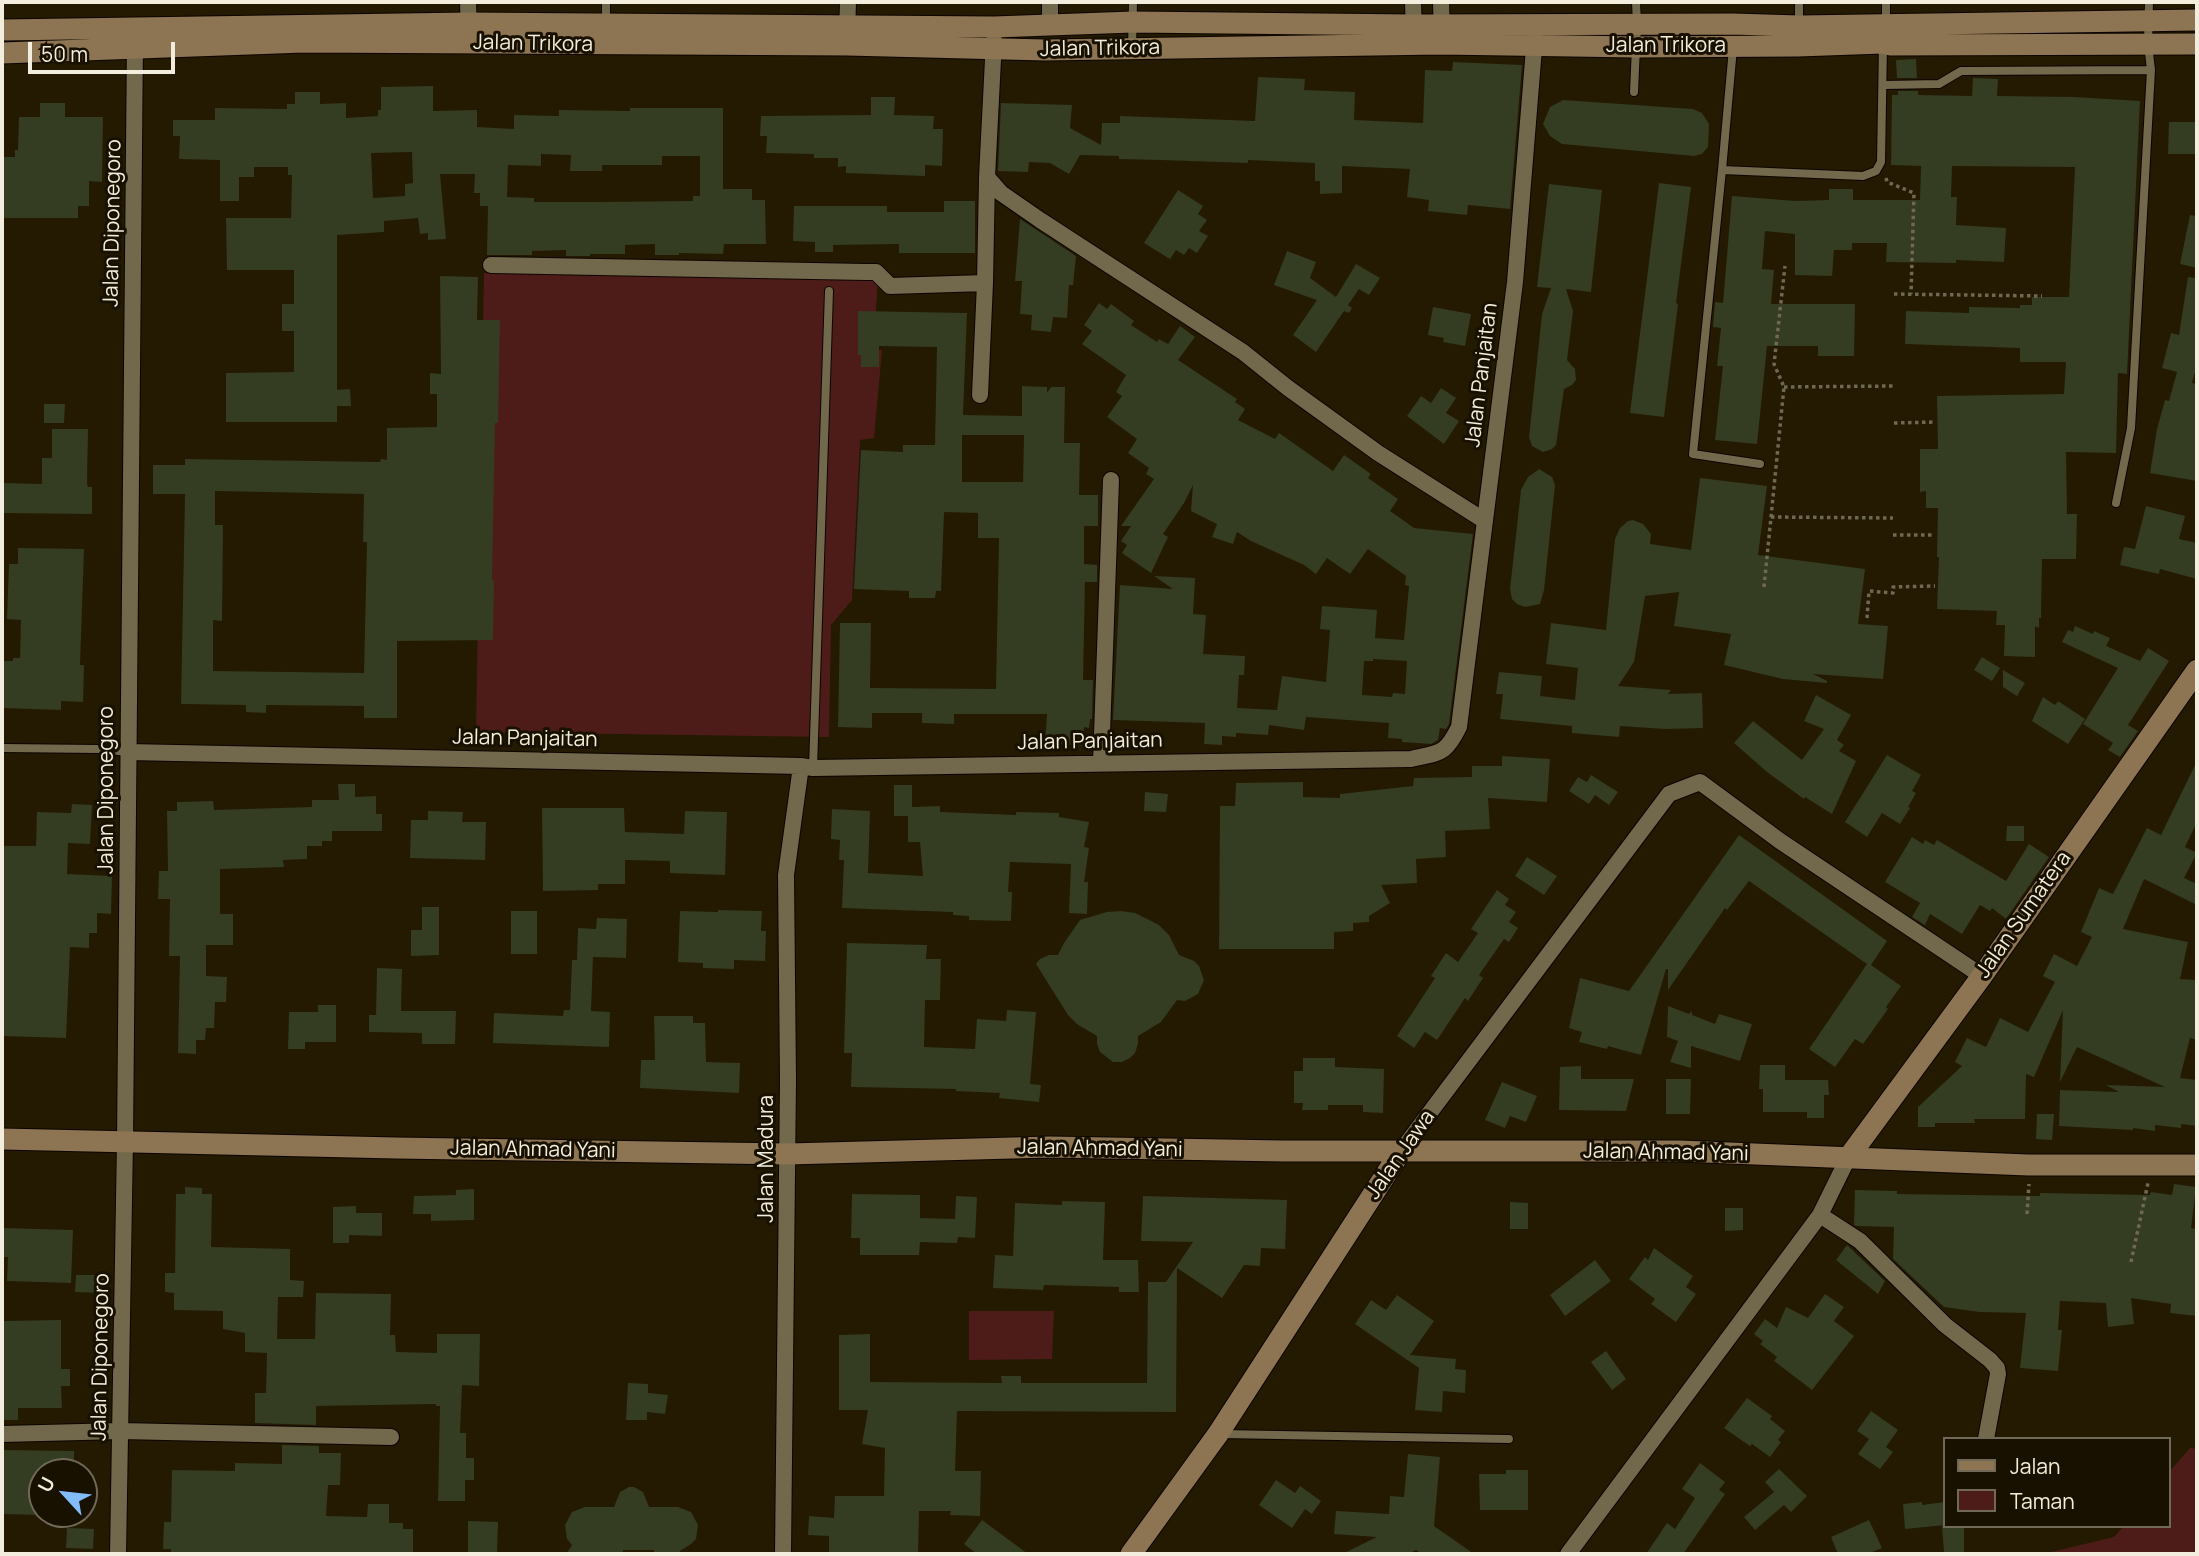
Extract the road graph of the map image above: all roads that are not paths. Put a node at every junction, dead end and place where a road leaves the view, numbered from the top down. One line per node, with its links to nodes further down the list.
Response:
1 (606, 2): 19 (lane)
2 (848, 2): 21 (street)
3 (1050, 2): 15 (street)
4 (1413, 2): 22 (street)
5 (1441, 2): 23 (street)
6 (1636, 2): 13 (lane)
7 (1799, 2): 16 (lane)
8 (1886, 2): 20 (lane)
9 (2149, 11): 11 (main road, Jalan Trikora); 20 (main road, Jalan Trikora); 26 (lane)
10 (1133, 12): 15 (main road, Jalan Trikora); 22 (main road, Jalan Trikora); 30 (lane)
11 (2197, 20)
12 (468, 23): 19 (main road, Jalan Trikora); 25 (main road, Jalan Trikora)
13 (1637, 24): 14 (main road, Jalan Trikora); 24 (main road, Jalan Trikora); 28 (lane)
14 (1732, 24): 16 (main road, Jalan Trikora); 29 (lane)
15 (1050, 26): 17 (main road, Jalan Trikora)
16 (1799, 26): 20 (main road, Jalan Trikora)
17 (994, 27): 21 (main road, Jalan Trikora); 31 (street)
18 (2, 30): 25 (main road, Jalan Trikora)
19 (606, 34): 21 (main road, Jalan Trikora)
20 (1885, 34): 26 (main road, Jalan Trikora); 29 (main road, Jalan Trikora); 34 (lane)
21 (847, 35): 31 (main road, Jalan Trikora)
22 (1414, 35): 23 (main road, Jalan Trikora); 30 (main road, Jalan Trikora)
23 (1442, 35): 24 (main road, Jalan Trikora)
24 (1535, 35): 28 (main road, Jalan Trikora); 45 (street, Jalan Panjaitan)
25 (135, 37): 32 (main road, Jalan Trikora); 48 (street, Jalan Diponegoro)
26 (2148, 44): 27 (main road, Jalan Trikora); 33 (lane)
27 (2197, 44)
28 (1636, 47): 29 (main road, Jalan Trikora); 35 (lane)
29 (1733, 47): 36 (lane)
30 (1132, 48): 31 (main road, Jalan Trikora)
31 (994, 49): 37 (street)
32 (2, 52)
33 (2151, 71): 34 (lane); 44 (lane)
34 (1884, 85): 36 (lane)
35 (1634, 92)
36 (1722, 170): 42 (lane)
37 (986, 177): 39 (street); 45 (street)
38 (491, 265): 39 (street)
39 (985, 282): 41 (street)
40 (829, 290): 50 (lane)
41 (980, 395)
42 (1760, 464)
43 (1111, 480): 49 (street)
44 (2116, 503)
45 (1485, 521): 49 (street, Jalan Panjaitan)
46 (2197, 670): 51 (main road, Jalan Sumatera)
47 (2, 748): 48 (lane, Jalan Panjaitan)
48 (128, 752): 50 (street, Jalan Panjaitan); 53 (street, Jalan Diponegoro)
49 (1101, 762): 50 (street, Jalan Panjaitan)
50 (807, 767): 55 (street, Jalan Madura)
51 (1982, 976): 54 (street, Jalan Jawa); 56 (main road, Jalan Sumatera)
52 (2, 1139): 53 (main road, Jalan Ahmad Yani)
53 (125, 1141): 55 (main road, Jalan Ahmad Yani); 59 (street, Jalan Diponegoro)
54 (1401, 1151): 55 (main road, Jalan Ahmad Yani); 56 (main road, Jalan Ahmad Yani); 61 (main road, Jalan Jawa)
55 (788, 1154): 66 (street, Jalan Madura)
56 (1848, 1158): 57 (main road, Jalan Ahmad Yani); 58 (street)
57 (2197, 1165)
58 (1820, 1215): 63 (street); 68 (street)
59 (121, 1431): 60 (street); 62 (street); 65 (street, Jalan Diponegoro)
60 (2, 1434)
61 (1218, 1434): 64 (lane); 67 (main road, Jalan Jawa)
62 (391, 1437)
63 (1986, 1437)
64 (1509, 1439)
65 (118, 1554)
66 (783, 1554)
67 (1131, 1554)
68 (1568, 1554)

